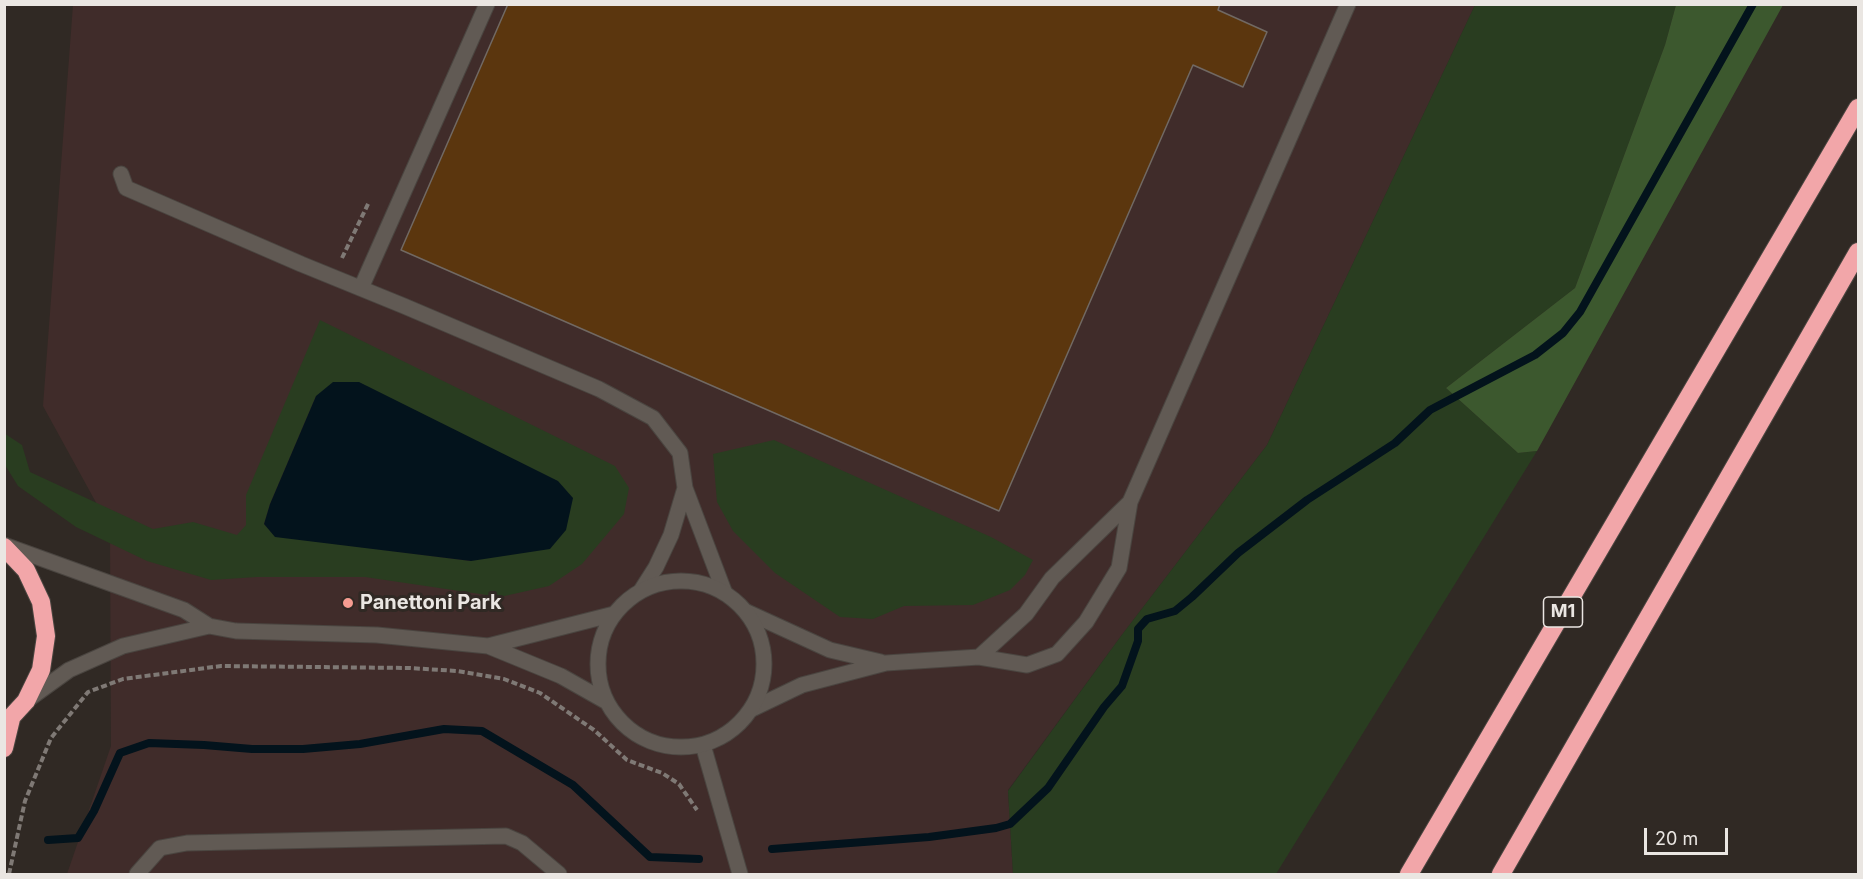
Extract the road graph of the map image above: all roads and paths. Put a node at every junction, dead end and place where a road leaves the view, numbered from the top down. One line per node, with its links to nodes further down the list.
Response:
1 (487, 4): 6 (street)
2 (1348, 4): 8 (street)
3 (1858, 108): 29 (highway, M1)
4 (121, 174): 6 (street)
5 (1858, 252): 30 (highway)
6 (361, 288): 7 (street)
7 (685, 489): 10 (street); 11 (street)
8 (1130, 502): 16 (street); 16 (street)
9 (4, 546): 14 (street); 18 (highway)
10 (642, 589): 11 (street); 13 (street)
11 (724, 591): 12 (street)
12 (747, 612): 17 (street); 20 (street)
13 (614, 614): 15 (street); 19 (street)
14 (209, 626): 15 (street); 18 (street)
15 (488, 646): 19 (street)
16 (980, 657): 17 (street)
17 (885, 663): 20 (street)
18 (26, 701): 21 (highway)
19 (607, 702): 22 (street)
20 (752, 710): 22 (street)
21 (8, 722): 23 (highway)
22 (703, 745): 28 (street)
23 (4, 748)
24 (699, 813): 25 (path)
25 (9, 874)
26 (137, 874): 27 (street)
27 (559, 874)
28 (740, 874)
29 (1409, 874)
30 (1501, 874)

